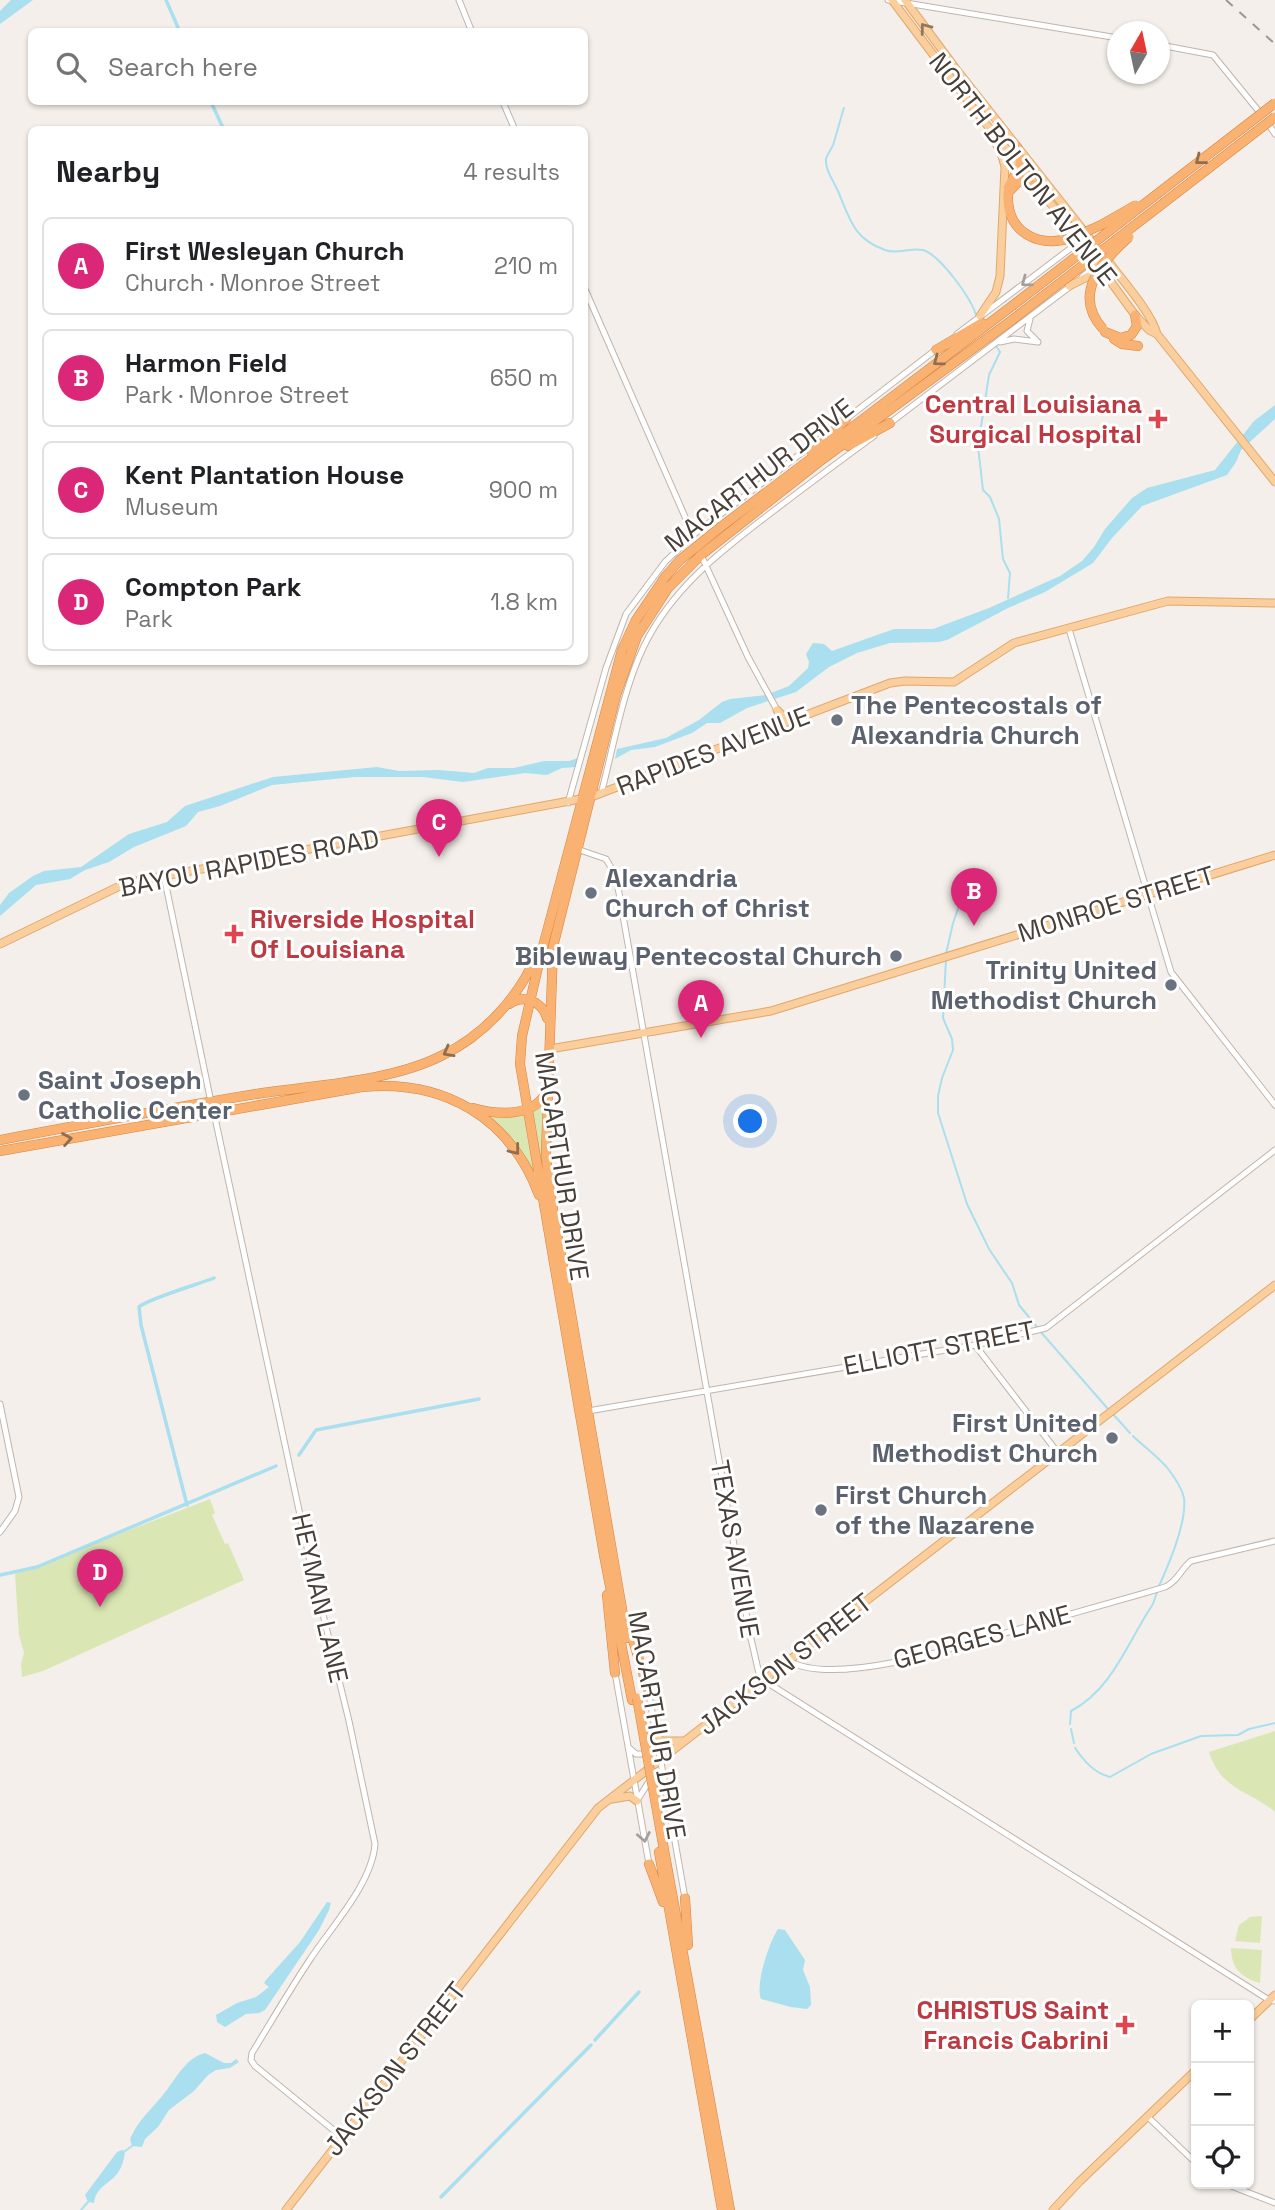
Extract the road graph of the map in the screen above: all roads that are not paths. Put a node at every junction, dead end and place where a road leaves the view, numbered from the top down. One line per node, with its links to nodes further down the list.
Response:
1 (459, 0): 4 (street)
2 (891, 0): 3 (street); 9 (main road, NORTH BOLTON AVENUE)
3 (906, 2): 5 (street); 14 (main road, NORTH BOLTON AVENUE, one-way to 3)
4 (470, 28)
5 (1107, 36)
6 (1170, 47): 13 (street)
7 (1275, 101): 18 (highway, MACARTHUR DRIVE, one-way to 18, bridge)
8 (504, 105): 12 (street)
9 (974, 109): 16 (main road, NORTH BOLTON AVENUE); 30 (main road)
10 (1275, 117): 15 (highway, MACARTHUR DRIVE, bridge)
11 (1275, 123): 15 (highway, bridge)
12 (513, 126)
13 (1275, 134)
14 (1017, 147): 16 (highway); 21 (main road, NORTH BOLTON AVENUE)
15 (1232, 150): 20 (highway, MACARTHUR DRIVE, bridge)
16 (1020, 167): 17 (main road, NORTH BOLTON AVENUE); 19 (highway)
17 (1034, 185): 19 (highway); 21 (main road, NORTH BOLTON AVENUE)
18 (1162, 190): 19 (highway, bridge); 28 (highway, MACARTHUR DRIVE, bridge)
19 (1008, 193)
20 (1173, 194): 32 (highway, bridge); 39 (highway, MACARTHUR DRIVE, bridge)
21 (1084, 239): 22 (street); 23 (main road, NORTH BOLTON AVENUE); 24 (main road, NORTH BOLTON AVENUE)
22 (1060, 256): 26 (street); 30 (street, one-way to 30)
23 (1105, 258): 24 (street); 33 (main road, NORTH BOLTON AVENUE)
24 (1098, 265): 25 (main road, NORTH BOLTON AVENUE); 26 (street)
25 (1111, 282): 26 (main road); 29 (main road, NORTH BOLTON AVENUE)
26 (1069, 286): 31 (street)
27 (588, 296): 42 (street)
28 (1009, 308): 36 (highway); 40 (highway, MACARTHUR DRIVE, one-way to 40)
29 (1135, 314): 32 (highway); 33 (main road, NORTH BOLTON AVENUE)
30 (979, 316): 36 (street)
31 (1033, 316): 34 (street); 34 (street)
32 (1104, 331): 35 (highway)
33 (1157, 334): 41 (main road, NORTH BOLTON AVENUE)
34 (995, 344): 38 (street)
35 (1138, 346)
36 (936, 350): 37 (street)
37 (846, 419): 40 (highway); 42 (street)
38 (890, 423): 39 (highway); 44 (street)
39 (819, 462): 43 (highway, MACARTHUR DRIVE)
40 (793, 473): 43 (highway, MACARTHUR DRIVE)
41 (1275, 482)
42 (693, 535): 53 (street)
43 (699, 550): 44 (street); 52 (highway, MACARTHUR DRIVE)
44 (705, 565): 47 (street); 51 (street)
45 (1275, 603): 46 (main road, RAPIDES AVENUE)
46 (1069, 629): 48 (main road, RAPIDES AVENUE); 57 (street)
47 (776, 709): 48 (main road); 49 (street); 50 (main road)
48 (795, 719): 49 (main road, RAPIDES AVENUE)
49 (780, 725): 50 (main road, RAPIDES AVENUE)
50 (772, 728): 51 (main road, RAPIDES AVENUE)
51 (601, 794): 52 (main road, RAPIDES AVENUE)
52 (586, 799): 53 (main road, BAYOU RAPIDES ROAD); 54 (highway, MACARTHUR DRIVE)
53 (568, 803): 56 (main road, BAYOU RAPIDES ROAD)
54 (573, 848): 58 (highway, MACARTHUR DRIVE); 62 (highway, MACARTHUR DRIVE); 63 (street, TEXAS AVENUE)
55 (1275, 855): 57 (main road, MONROE STREET)
56 (164, 876): 59 (main road, BAYOU RAPIDES ROAD); 67 (street)
57 (1148, 894): 63 (main road, MONROE STREET); 68 (street)
58 (551, 916): 60 (highway, MACARTHUR DRIVE); 61 (highway)
59 (0, 944)
60 (530, 1001): 61 (highway); 62 (highway); 70 (highway, MACARTHUR DRIVE)
61 (501, 1010): 65 (highway, one-way to 65)
62 (550, 1027): 64 (highway, MACARTHUR DRIVE)
63 (643, 1033): 64 (main road, MONROE STREET); 78 (street, TEXAS AVENUE)
64 (550, 1049): 66 (highway, MACARTHUR DRIVE)
65 (338, 1086): 67 (highway); 69 (highway); 71 (highway)
66 (549, 1087): 70 (highway); 80 (highway, MACARTHUR DRIVE)
67 (211, 1102): 71 (highway); 72 (highway)
68 (1275, 1105)
69 (464, 1106): 70 (highway); 75 (highway, one-way to 75)
70 (527, 1109): 75 (highway, MACARTHUR DRIVE)
71 (214, 1113): 74 (highway, one-way to 71); 108 (street, HEYMAN LANE)
72 (0, 1139)
73 (1275, 1150): 77 (street, ELLIOTT STREET)
74 (0, 1151)
75 (548, 1224): 80 (highway, MACARTHUR DRIVE)
76 (1275, 1285): 81 (main road, JACKSON STREET)
77 (975, 1345): 78 (street, ELLIOTT STREET); 81 (street)
78 (707, 1390): 80 (street, ELLIOTT STREET); 88 (street, TEXAS AVENUE)
79 (0, 1404): 82 (street)
80 (585, 1412): 84 (highway, MACARTHUR DRIVE); 85 (highway, MACARTHUR DRIVE)
81 (1058, 1453): 86 (main road, JACKSON STREET)
82 (0, 1532)
83 (1275, 1541): 86 (street, GEORGES LANE)
84 (604, 1555): 87 (highway); 90 (highway, MACARTHUR DRIVE)
85 (619, 1584): 89 (highway); 90 (highway, MACARTHUR DRIVE)
86 (789, 1661): 88 (main road, JACKSON STREET)
87 (615, 1673): 93 (street, MACARTHUR DRIVE)
88 (763, 1682): 92 (main road, JACKSON STREET); 104 (street)
89 (648, 1689): 91 (street, MACARTHUR DRIVE)
90 (635, 1699): 99 (highway, MACARTHUR DRIVE, bridge)
91 (656, 1736): 92 (main road); 93 (street); 94 (street, MACARTHUR DRIVE)
92 (684, 1741): 94 (main road, JACKSON STREET)
93 (628, 1745): 95 (street, MACARTHUR DRIVE)
94 (661, 1759): 95 (main road, JACKSON STREET); 96 (street, MACARTHUR DRIVE)
95 (633, 1780): 97 (main road, JACKSON STREET); 98 (street, MACARTHUR DRIVE)
96 (668, 1795): 98 (street); 101 (street, MACARTHUR DRIVE)
97 (608, 1800): 98 (main road); 108 (main road, JACKSON STREET)
98 (637, 1801): 100 (street, MACARTHUR DRIVE, one-way to 100)
99 (660, 1840): 102 (highway, MACARTHUR DRIVE); 103 (highway, MACARTHUR DRIVE)
100 (649, 1864): 102 (highway)
101 (685, 1898): 103 (highway)
102 (669, 1916): 113 (highway, MACARTHUR DRIVE)
103 (689, 1978): 114 (highway, MACARTHUR DRIVE)
104 (1273, 1998): 105 (main road)
105 (1254, 2015)
106 (1191, 2075): 107 (main road)
107 (1148, 2117): 109 (street); 115 (main road)
108 (342, 2137): 112 (main road, JACKSON STREET)
109 (1191, 2158)
110 (1239, 2189): 111 (street)
111 (1275, 2203)
112 (286, 2210)
113 (722, 2210)
114 (730, 2210)
115 (1052, 2210)

